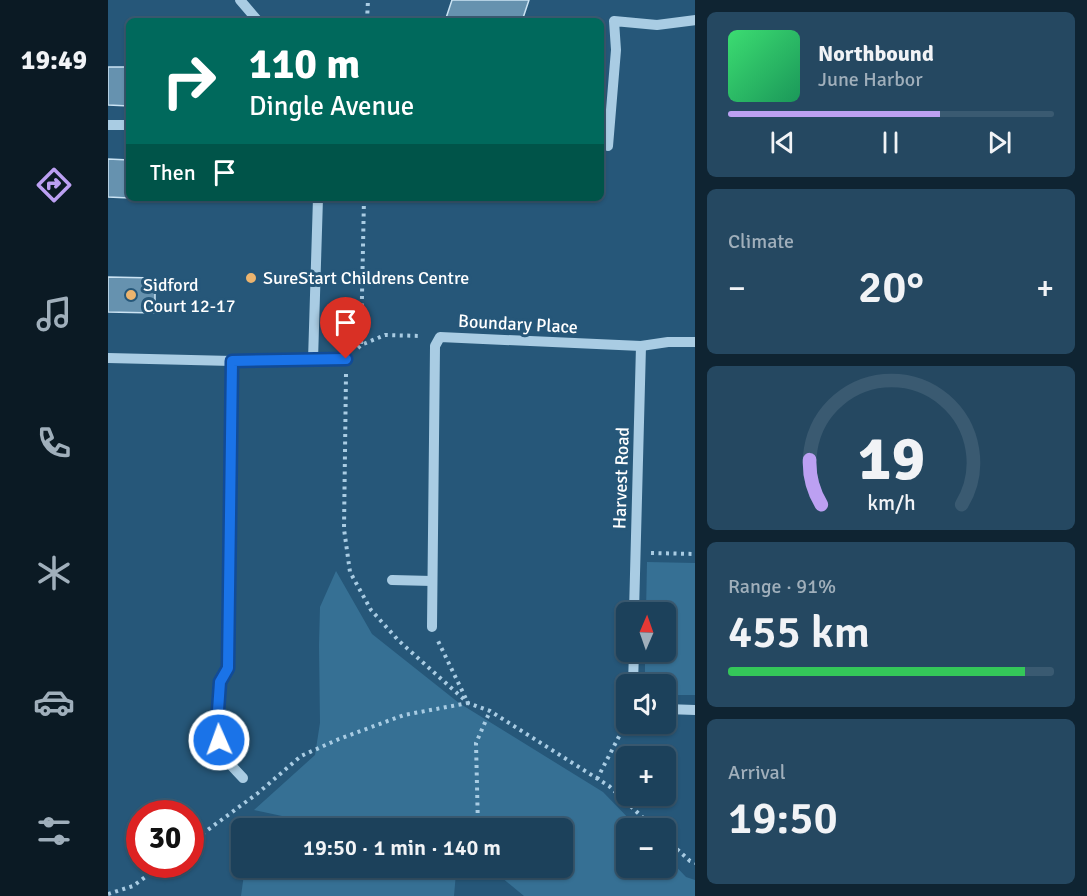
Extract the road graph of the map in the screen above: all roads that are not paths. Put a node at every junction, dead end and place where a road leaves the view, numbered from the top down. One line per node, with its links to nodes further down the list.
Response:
1 (240, 0): 2 (street)
2 (255, 18)
3 (695, 20): 6 (street)
4 (108, 125): 5 (street)
5 (126, 125)
6 (608, 146)
7 (318, 201): 12 (street)
8 (695, 342): 9 (street, Boundary Place)
9 (641, 346): 15 (street, Boundary Place); 16 (street, Harvest Road)
10 (108, 358): 13 (street)
11 (346, 359): 12 (street)
12 (313, 360): 13 (street)
13 (232, 361): 20 (street)
14 (392, 579): 15 (street)
15 (432, 581): 17 (street, Boundary Place)
16 (634, 602)
17 (432, 627)
18 (676, 709): 19 (street)
19 (695, 710)
20 (243, 778)

